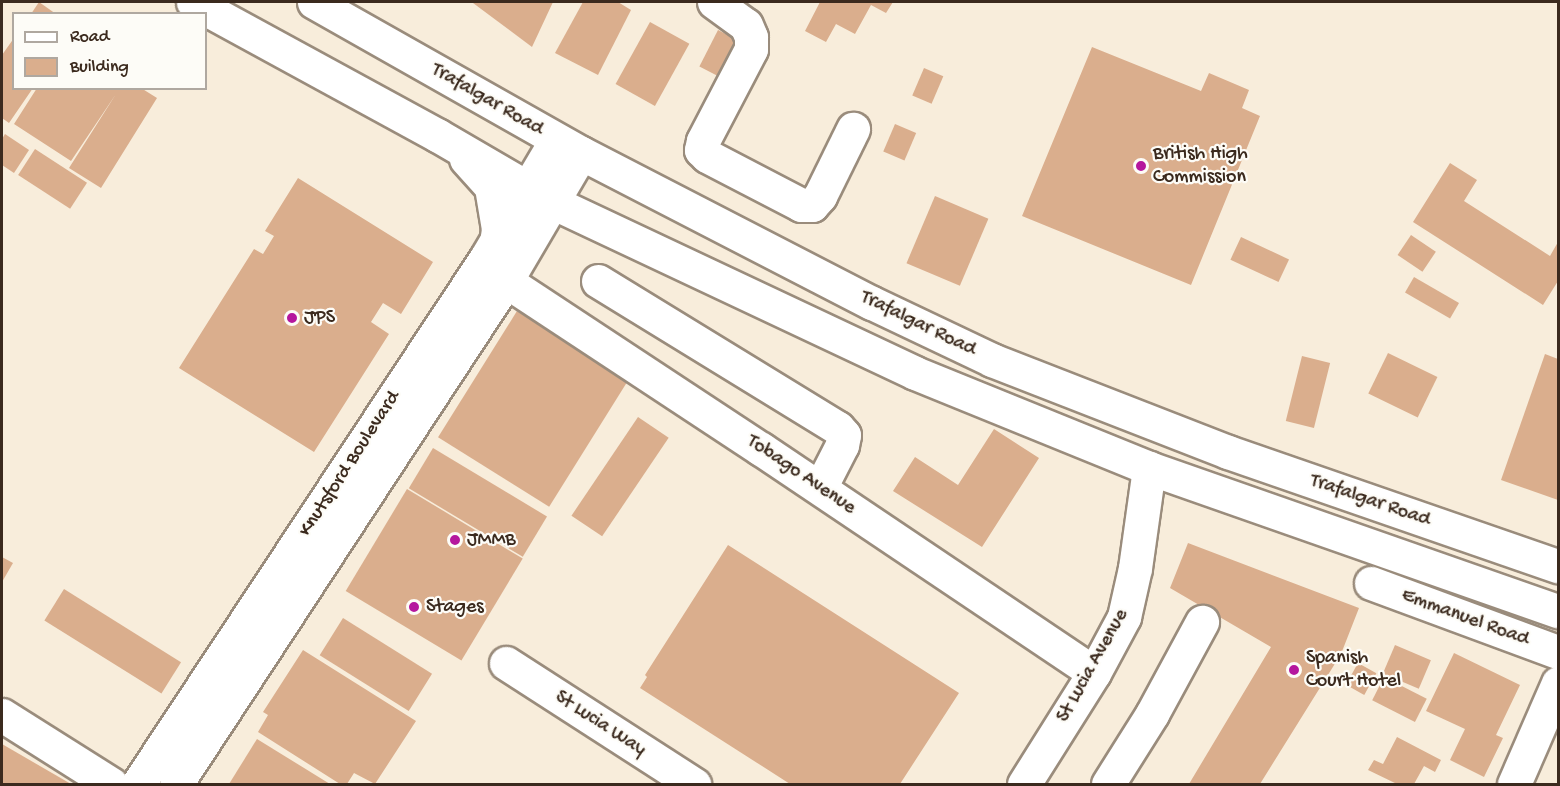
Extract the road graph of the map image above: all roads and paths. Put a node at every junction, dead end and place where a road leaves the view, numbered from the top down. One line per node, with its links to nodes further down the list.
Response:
1 (193, 2): 5 (main road)
2 (314, 2): 6 (main road, Trafalgar Road)
3 (714, 2): 4 (main road)
4 (853, 129)
5 (437, 135): 7 (main road); 9 (main road)
6 (569, 146): 7 (main road, Knutsford Boulevard); 13 (main road, Trafalgar Road)
7 (540, 195): 8 (main road); 9 (main road, Knutsford Boulevard)
8 (612, 232): 9 (main road); 11 (main road)
9 (507, 260): 12 (main road, Tobago Avenue); 23 (main road, Knutsford Boulevard); 24 (main road, Knutsford Boulevard)
10 (598, 281): 12 (main road)
11 (1149, 468): 15 (main road); 19 (main road, St Lucia Avenue)
12 (820, 488): 19 (main road, Tobago Avenue)
13 (1558, 566)
14 (1371, 584): 17 (main road, Emmanuel Road)
15 (1558, 611)
16 (1202, 622): 27 (main road)
17 (1558, 652)
18 (506, 663): 25 (main road, St Lucia Way)
19 (1094, 673): 26 (main road, St Lucia Avenue)
20 (1558, 683): 28 (main road)
21 (2, 715): 22 (main road)
22 (111, 784)
23 (138, 784)
24 (176, 784)
25 (694, 784)
26 (1024, 784)
27 (1108, 784)
28 (1514, 784)

